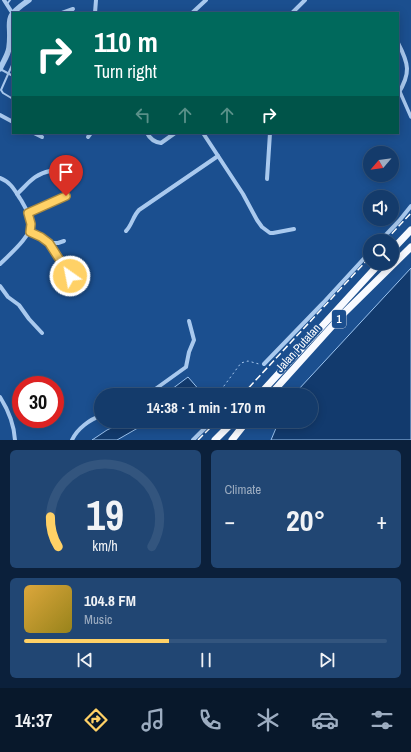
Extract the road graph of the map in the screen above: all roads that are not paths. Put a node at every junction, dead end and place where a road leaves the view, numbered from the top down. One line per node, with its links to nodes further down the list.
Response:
1 (4, 0): 7 (street)
2 (10, 0): 7 (lane)
3 (29, 0): 9 (street)
4 (96, 0): 11 (street)
5 (206, 0): 12 (street)
6 (305, 0): 13 (street)
7 (6, 5): 9 (street)
8 (73, 9): 10 (street)
9 (11, 11): 14 (street)
10 (65, 12)
11 (95, 12)
12 (194, 12)
13 (293, 12)
14 (11, 35): 17 (street)
15 (399, 45): 20 (street)
16 (12, 65): 18 (lane)
17 (0, 69): 18 (lane)
18 (8, 73): 19 (lane); 21 (lane)
19 (12, 75)
20 (399, 92): 23 (street)
21 (12, 98)
22 (0, 115): 24 (street)
23 (411, 117)
24 (12, 121)
25 (36, 134): 30 (street)
26 (148, 134): 27 (street)
27 (174, 134)
28 (204, 134): 31 (street)
29 (270, 134): 34 (street)
30 (42, 137)
31 (218, 156): 39 (street); 41 (street)
32 (50, 171): 35 (street)
33 (0, 178): 35 (street)
34 (266, 179)
35 (17, 194): 38 (street)
36 (66, 196): 38 (street)
37 (411, 206): 43 (street)
38 (28, 213): 42 (street)
39 (294, 229)
40 (411, 230): 46 (highway)
41 (126, 231)
42 (30, 232): 45 (street); 49 (street)
43 (387, 234)
44 (64, 241): 45 (street)
45 (49, 243): 51 (street)
46 (399, 243)
47 (411, 247): 53 (highway, Jalan Putatan / 1)
48 (363, 260): 57 (street)
49 (0, 264)
50 (373, 270): 55 (highway, Jalan Putatan / 1)
51 (70, 276)
52 (0, 286): 56 (street)
53 (343, 314): 55 (highway); 58 (highway, Jalan Putatan / 1)
54 (189, 321): 59 (street)
55 (324, 323): 60 (highway, Jalan Putatan / 1)
56 (42, 334)
57 (264, 364)
58 (278, 387): 60 (highway)
59 (157, 388)
60 (266, 388)
61 (0, 397): 66 (street)
62 (94, 420): 67 (street)
63 (205, 428): 68 (street)
64 (227, 428): 69 (highway)
65 (241, 428): 70 (highway)
66 (15, 440)
67 (72, 440)
68 (193, 440)
69 (215, 440)
70 (232, 440)

